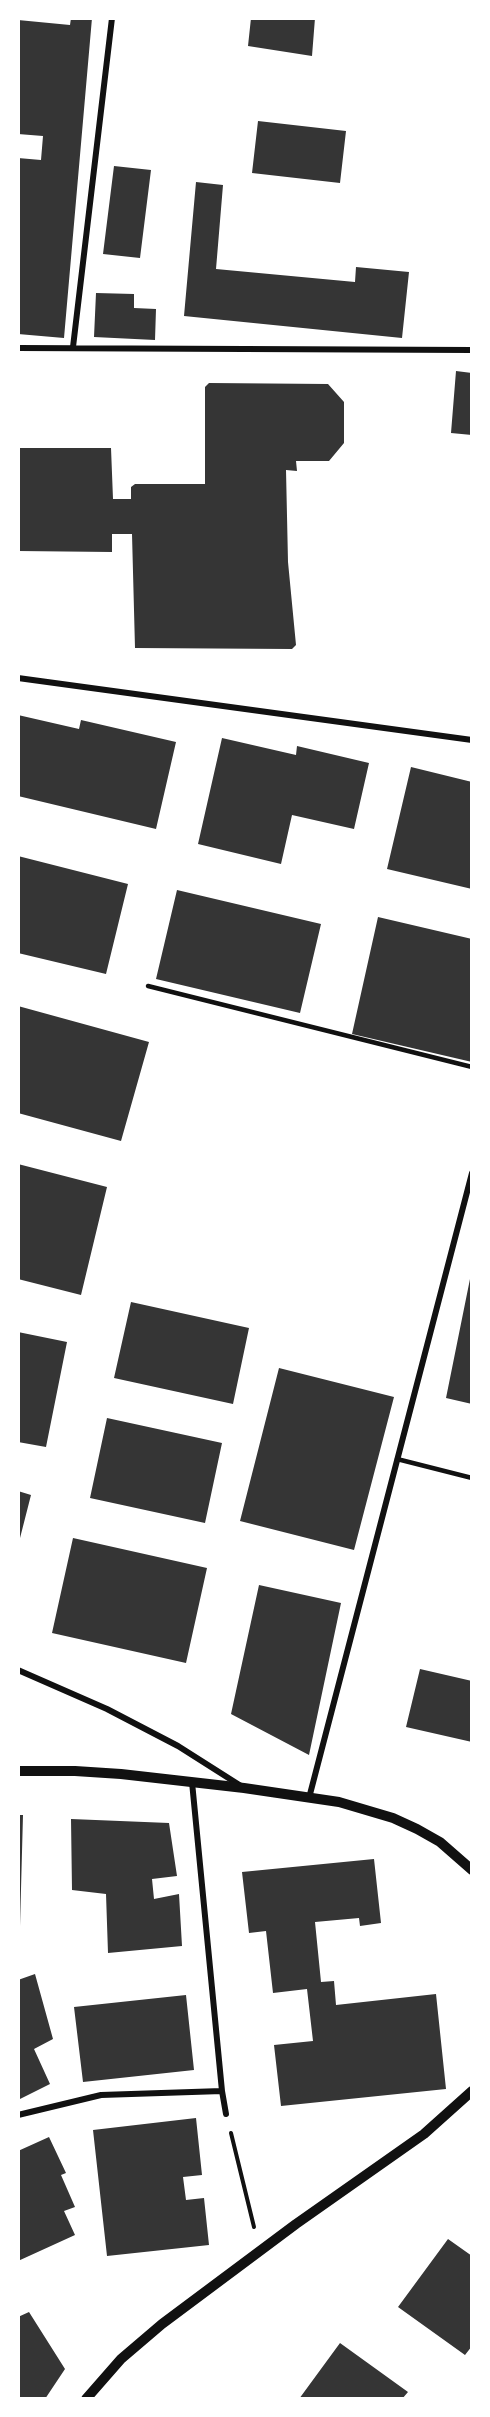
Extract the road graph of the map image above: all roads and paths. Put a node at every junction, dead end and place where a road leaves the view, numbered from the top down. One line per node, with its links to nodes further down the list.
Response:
1 (112, 18): 2 (street)
2 (73, 347): 3 (street); 4 (street)
3 (18, 348)
4 (472, 350)
5 (18, 678): 6 (street)
6 (472, 740)
7 (148, 986): 8 (lane)
8 (472, 1067)
9 (472, 1173): 10 (street)
10 (397, 1459): 11 (lane); 16 (street)
11 (472, 1478)
12 (18, 1670): 15 (street)
13 (18, 1771): 14 (street)
14 (192, 1782): 15 (street); 18 (street)
15 (244, 1788): 16 (street)
16 (309, 1798): 17 (street)
17 (472, 1870)
18 (222, 2091): 20 (street); 21 (street)
19 (472, 2091): 24 (street)
20 (226, 2114)
21 (18, 2115)
22 (230, 2130): 23 (path)
23 (254, 2224)
24 (86, 2399)

